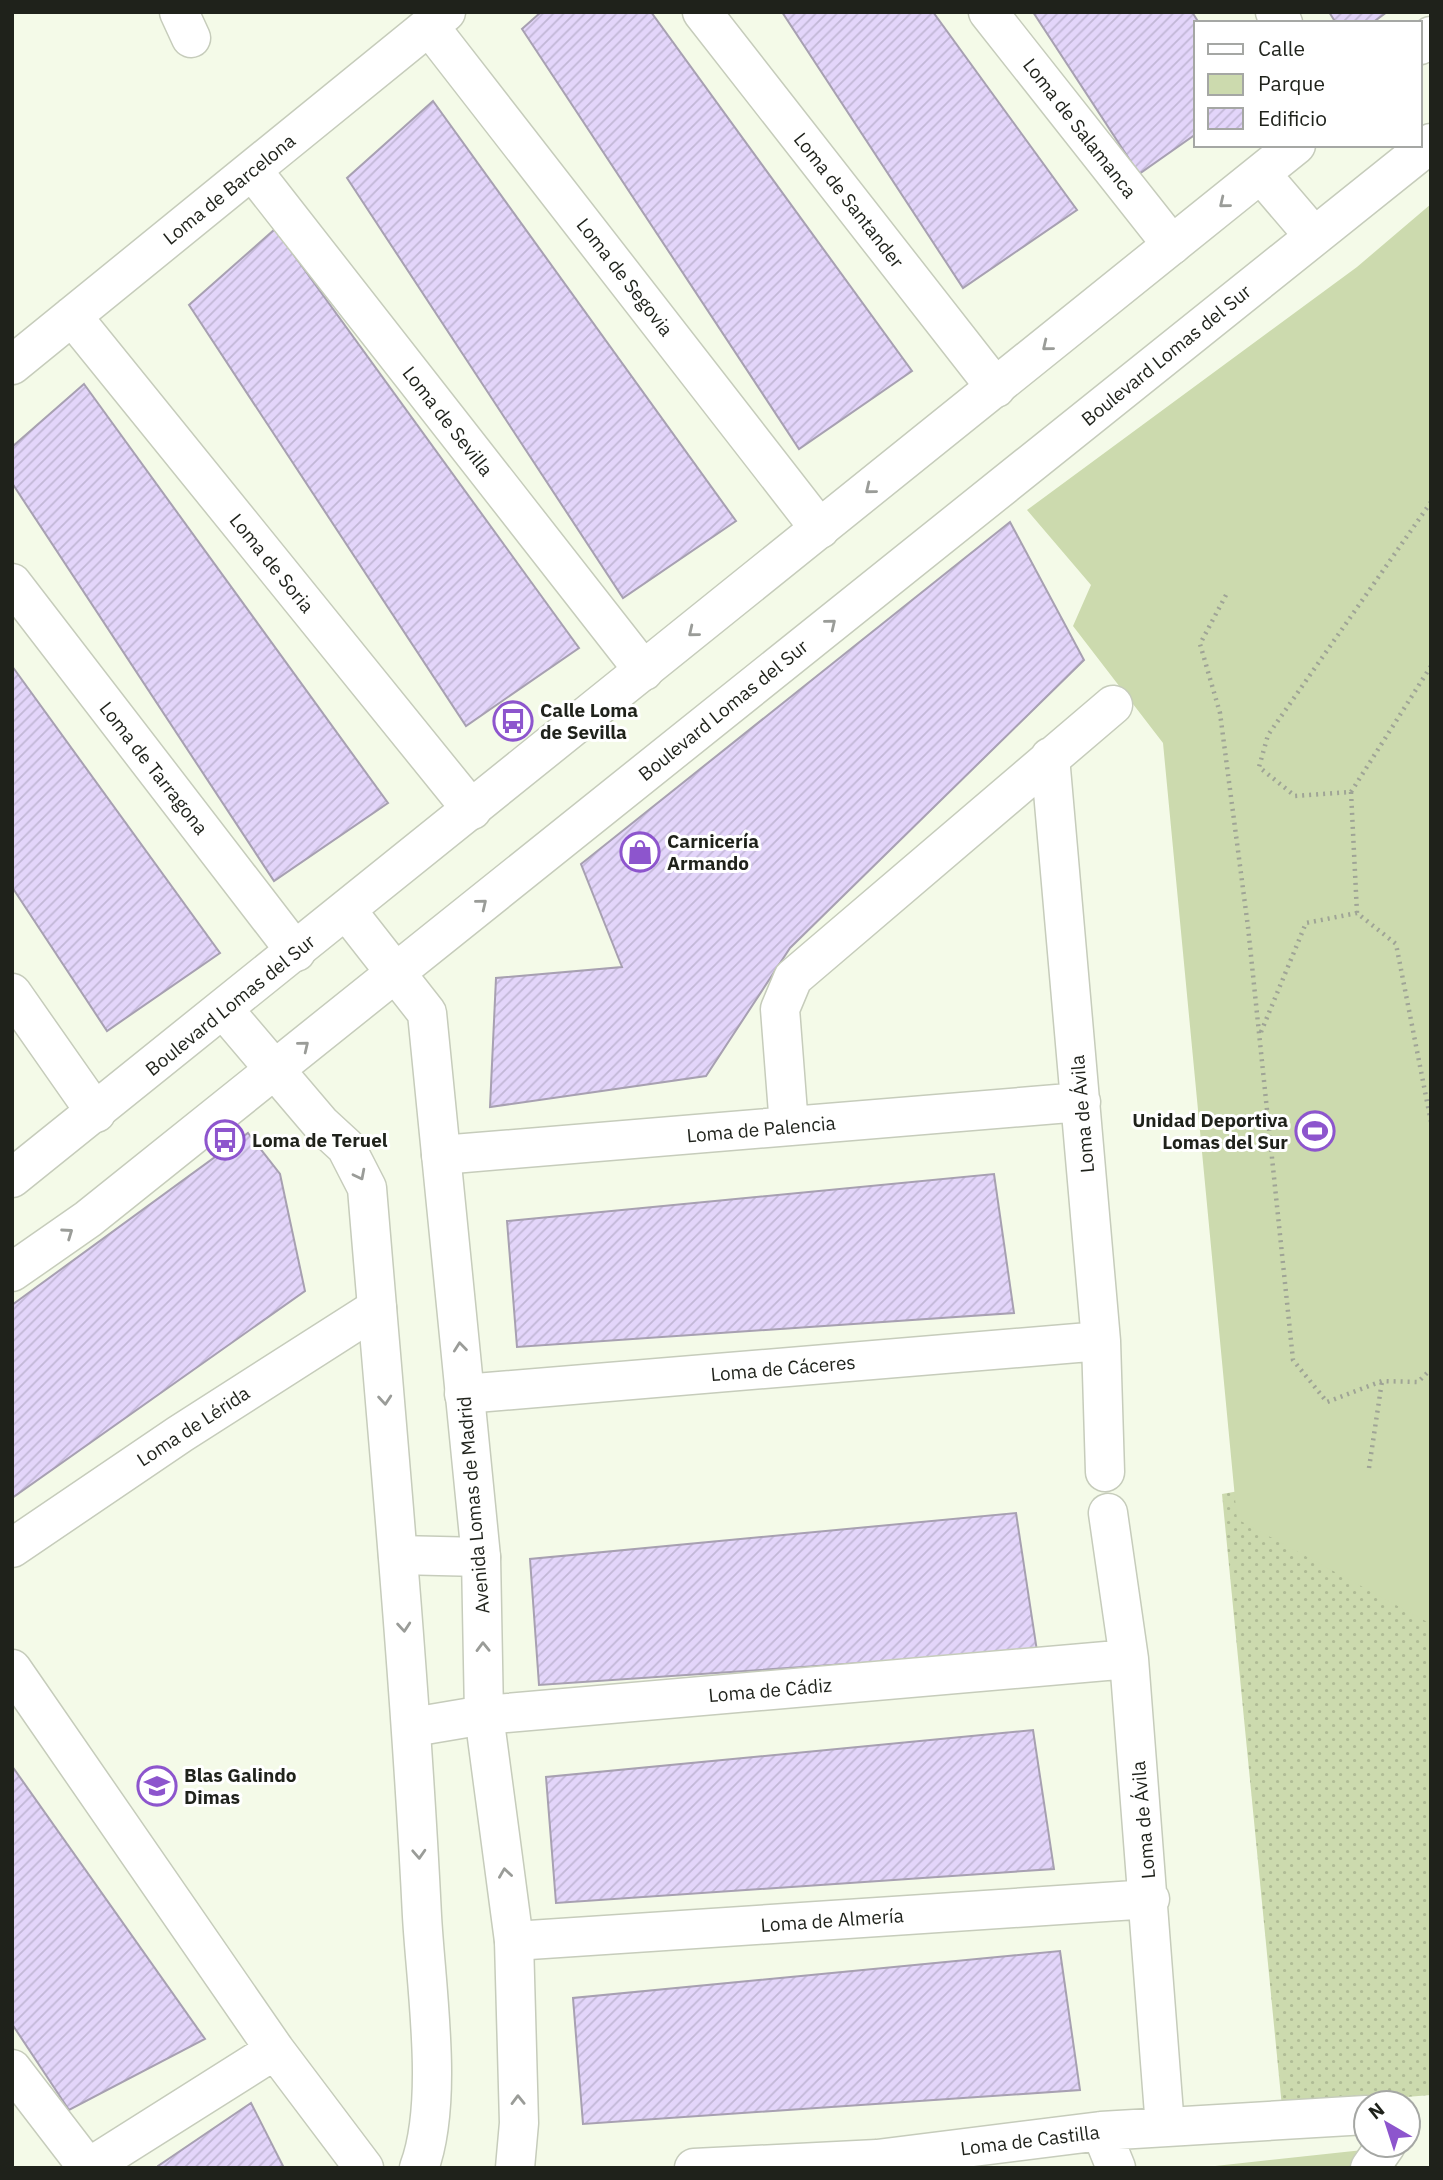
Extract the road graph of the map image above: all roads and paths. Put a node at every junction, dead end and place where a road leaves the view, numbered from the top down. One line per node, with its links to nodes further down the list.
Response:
1 (702, 12): 12 (street, Loma de Santander)
2 (988, 12): 9 (street, Loma de Salamanca)
3 (437, 19): 6 (street, Loma de Barcelona); 14 (street, Loma de Segovia)
4 (1431, 143): 8 (street, Boulevard Lomas del Sur)
5 (1294, 147): 7 (street, Boulevard Lomas del Sur)
6 (251, 170): 10 (street, Loma de Barcelona); 18 (street, Loma de Sevilla)
7 (1261, 174): 8 (street); 9 (street, Boulevard Lomas del Sur, one-way to 9)
8 (1314, 236): 26 (street, Boulevard Lomas del Sur, one-way to 8)
9 (1172, 245): 12 (street, Boulevard Lomas del Sur, one-way to 12)
10 (72, 316): 11 (street, Loma de Barcelona); 22 (street, Loma de Soria)
11 (12, 365)
12 (996, 388): 14 (street, Boulevard Lomas del Sur, one-way to 14)
13 (1431, 502): 21 (path)
14 (820, 529): 18 (street, Boulevard Lomas del Sur, one-way to 18)
15 (12, 583): 25 (street, Loma de Tarragona)
16 (1226, 595): 41 (path)
17 (1431, 666): 21 (path)
18 (644, 671): 22 (street, Boulevard Lomas del Sur)
19 (1113, 705): 20 (street)
20 (1050, 757): 31 (street, Loma de Ávila); 34 (street)
21 (1351, 792): 24 (path)
22 (472, 810): 23 (street, Boulevard Lomas del Sur)
23 (347, 911): 25 (street, Boulevard Lomas del Sur); 26 (street, Avenida Lomas de Madrid)
24 (1357, 913): 29 (path); 33 (path)
25 (296, 952): 28 (street, Boulevard Lomas del Sur)
26 (396, 973): 30 (street, Boulevard Lomas del Sur, one-way to 26); 35 (street, Avenida Lomas de Madrid)
27 (12, 993): 32 (street)
28 (224, 1010): 30 (street); 32 (street, Boulevard Lomas del Sur)
29 (1261, 1032)
30 (275, 1070): 37 (street, Boulevard Lomas del Sur, one-way to 30); 38 (street, one-way to 38)
31 (1081, 1102): 34 (street, Loma de Palencia); 39 (street, Loma de Ávila)
32 (96, 1113): 36 (street, Boulevard Lomas del Sur)
33 (1431, 1119)
34 (789, 1126): 35 (street, Loma de Palencia)
35 (441, 1155): 42 (street, Avenida Lomas de Madrid, one-way to 35)
36 (12, 1178)
37 (12, 1272)
38 (377, 1308): 46 (street, Loma de Lérida); 47 (street, one-way to 47)
39 (1101, 1341): 42 (street, Loma de Cáceres); 44 (street, Loma de Ávila)
40 (1431, 1369): 41 (path)
41 (1382, 1381): 43 (path)
42 (464, 1394): 48 (street, Avenida Lomas de Madrid)
43 (1369, 1468)
44 (1105, 1472)
45 (1108, 1513): 49 (street, Loma de Ávila)
46 (12, 1548)
47 (398, 1555): 48 (street); 52 (street, one-way to 52)
48 (481, 1557): 51 (street, Avenida Lomas de Madrid, one-way to 48)
49 (1129, 1659): 51 (street, Loma de Cádiz); 53 (street, Loma de Ávila)
50 (12, 1669): 55 (street)
51 (484, 1715): 52 (street, Loma de Cádiz); 54 (street, Avenida Lomas de Madrid, one-way to 51)
52 (413, 1727): 63 (street, one-way to 63)
53 (1150, 1899): 54 (street, Loma de Almería); 58 (street, Loma de Ávila)
54 (514, 1941): 64 (street, Avenida Lomas de Madrid, one-way to 54)
55 (275, 2050): 61 (street); 62 (street)
56 (16, 2084): 61 (street)
57 (1352, 2116): 58 (street, Loma de Castilla)
58 (1165, 2127): 59 (street, Loma de Castilla)
59 (1101, 2131): 60 (street, Loma de Castilla); 66 (street)
60 (878, 2164): 65 (street, Loma de Castilla)
61 (88, 2168)
62 (364, 2168)
63 (419, 2168)
64 (515, 2168)
65 (694, 2168)
66 (1116, 2168)

